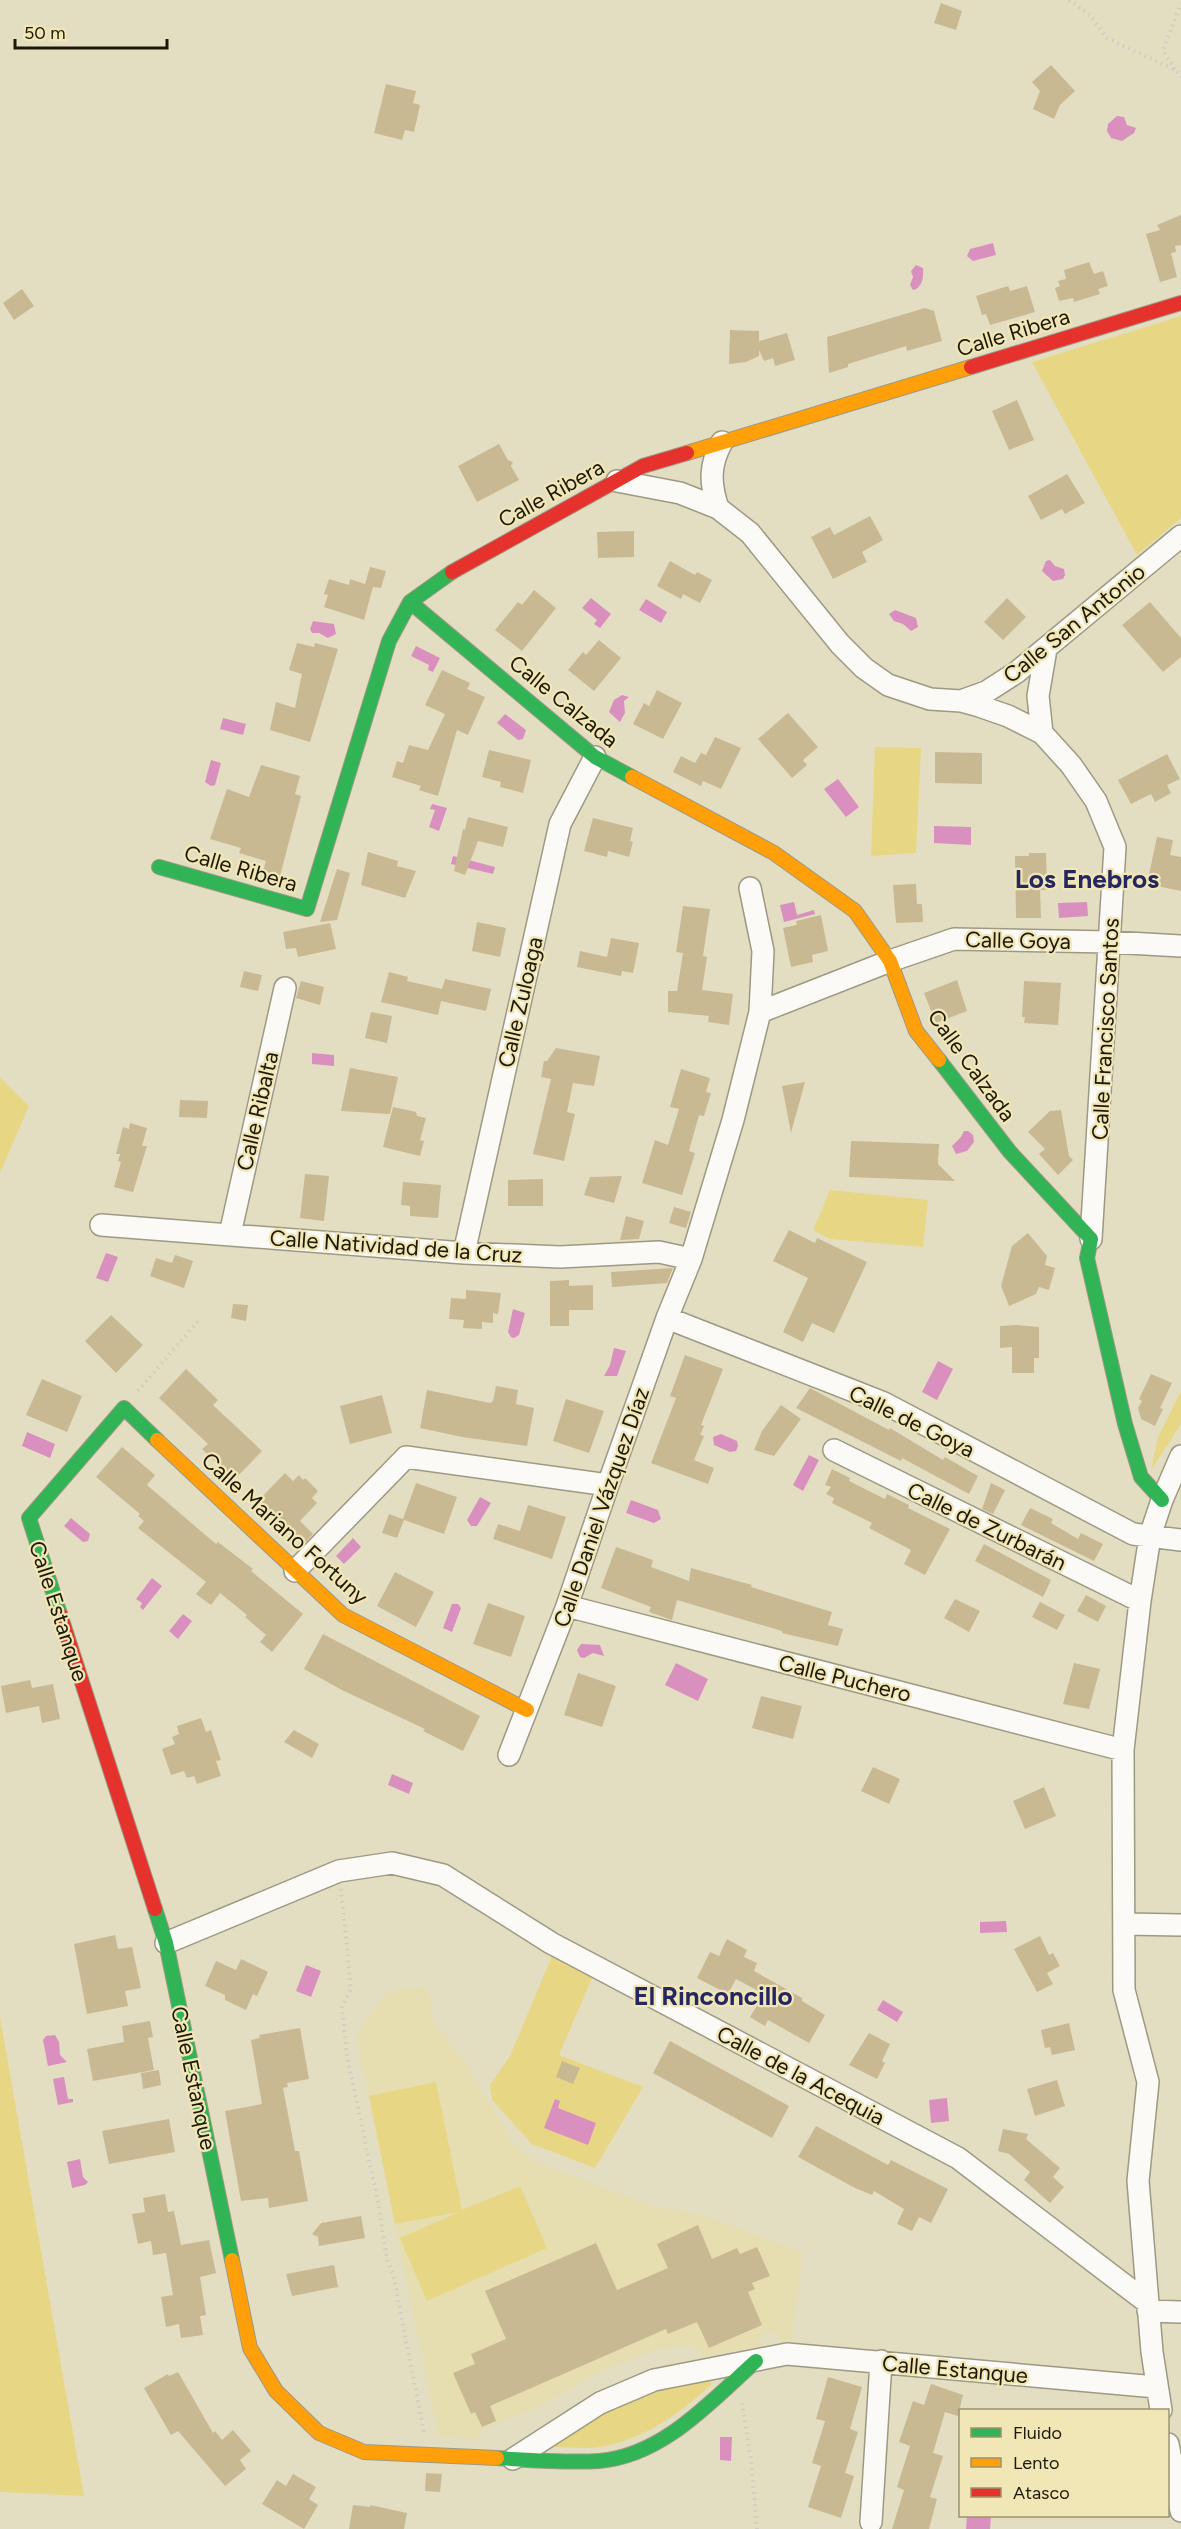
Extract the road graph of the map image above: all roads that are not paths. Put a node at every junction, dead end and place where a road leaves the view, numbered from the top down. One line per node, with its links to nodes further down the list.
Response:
1 (1181, 303): 2 (street, Calle Ribera)
2 (722, 442): 3 (street, Calle Ribera); 4 (street)
3 (617, 481): 4 (street, Calle Francisco Santos); 6 (street, Calle Ribera)
4 (718, 508): 8 (street, Calle Francisco Santos)
5 (1181, 536): 7 (street, Calle San Antonio)
6 (410, 602): 10 (street, Calle Calzada); 11 (street, Calle Ribera)
7 (1046, 649): 8 (street, Calle San Antonio); 9 (street)
8 (961, 701): 9 (street, Calle Francisco Santos)
9 (1042, 733): 13 (street, Calle Francisco Santos)
10 (596, 758): 15 (street, Calle Calzada); 21 (street, Calle Zuloaga)
11 (159, 867)
12 (750, 888): 17 (street)
13 (1110, 942): 14 (street, Calle Goya); 15 (street, Calle Goya); 20 (street, Calle Francisco Santos)
14 (1181, 946)
15 (890, 961): 17 (street, Calle Goya); 20 (street, Calle Calzada)
16 (285, 988): 19 (street, Calle Ribalta)
17 (760, 1012): 22 (street)
18 (100, 1225): 19 (street, Calle Natividad de la Cruz)
19 (230, 1234): 21 (street, Calle Natividad de la Cruz)
20 (1091, 1239): 28 (street)
21 (464, 1253): 22 (street, Calle Natividad de la Cruz)
22 (691, 1259): 23 (street, Calle Daniel Vázquez Díaz)
23 (667, 1318): 27 (street, Calle Daniel Vázquez Díaz); 29 (street, Calle de Goya)
24 (124, 1408): 31 (street, Calle Mariano Fortuny); 39 (street, Calle Estanque)
25 (834, 1450): 32 (street, Calle de Zurbarán)
26 (1181, 1456): 28 (street)
27 (608, 1485): 31 (street); 33 (street, Calle Daniel Vázquez Díaz)
28 (1162, 1500): 29 (street)
29 (1150, 1536): 30 (street, Calle de Goya); 32 (street)
30 (1181, 1540)
31 (295, 1571): 34 (street, Calle Mariano Fortuny)
32 (1140, 1601): 35 (street)
33 (567, 1606): 34 (street, Calle Daniel Vázquez Díaz); 35 (street, Calle Puchero)
34 (527, 1710): 36 (street, Calle Daniel Vázquez Díaz)
35 (1123, 1750): 37 (street)
36 (510, 1755)
37 (1125, 1924): 38 (street); 40 (street)
38 (1181, 1925)
39 (166, 1943): 40 (street, Calle de la Acequia); 47 (street, Calle Estanque)
40 (1148, 2307): 41 (street); 44 (street)
41 (1181, 2312)
42 (756, 2361): 43 (street, Calle Estanque); 47 (street, Calle Estanque); 47 (street, Calle Estanque)
43 (881, 2361): 44 (street, Calle Estanque); 49 (street)
44 (1156, 2387): 45 (street)
45 (1161, 2409)
46 (1169, 2454): 48 (street)
47 (513, 2459)
48 (1181, 2511)
49 (871, 2522)

